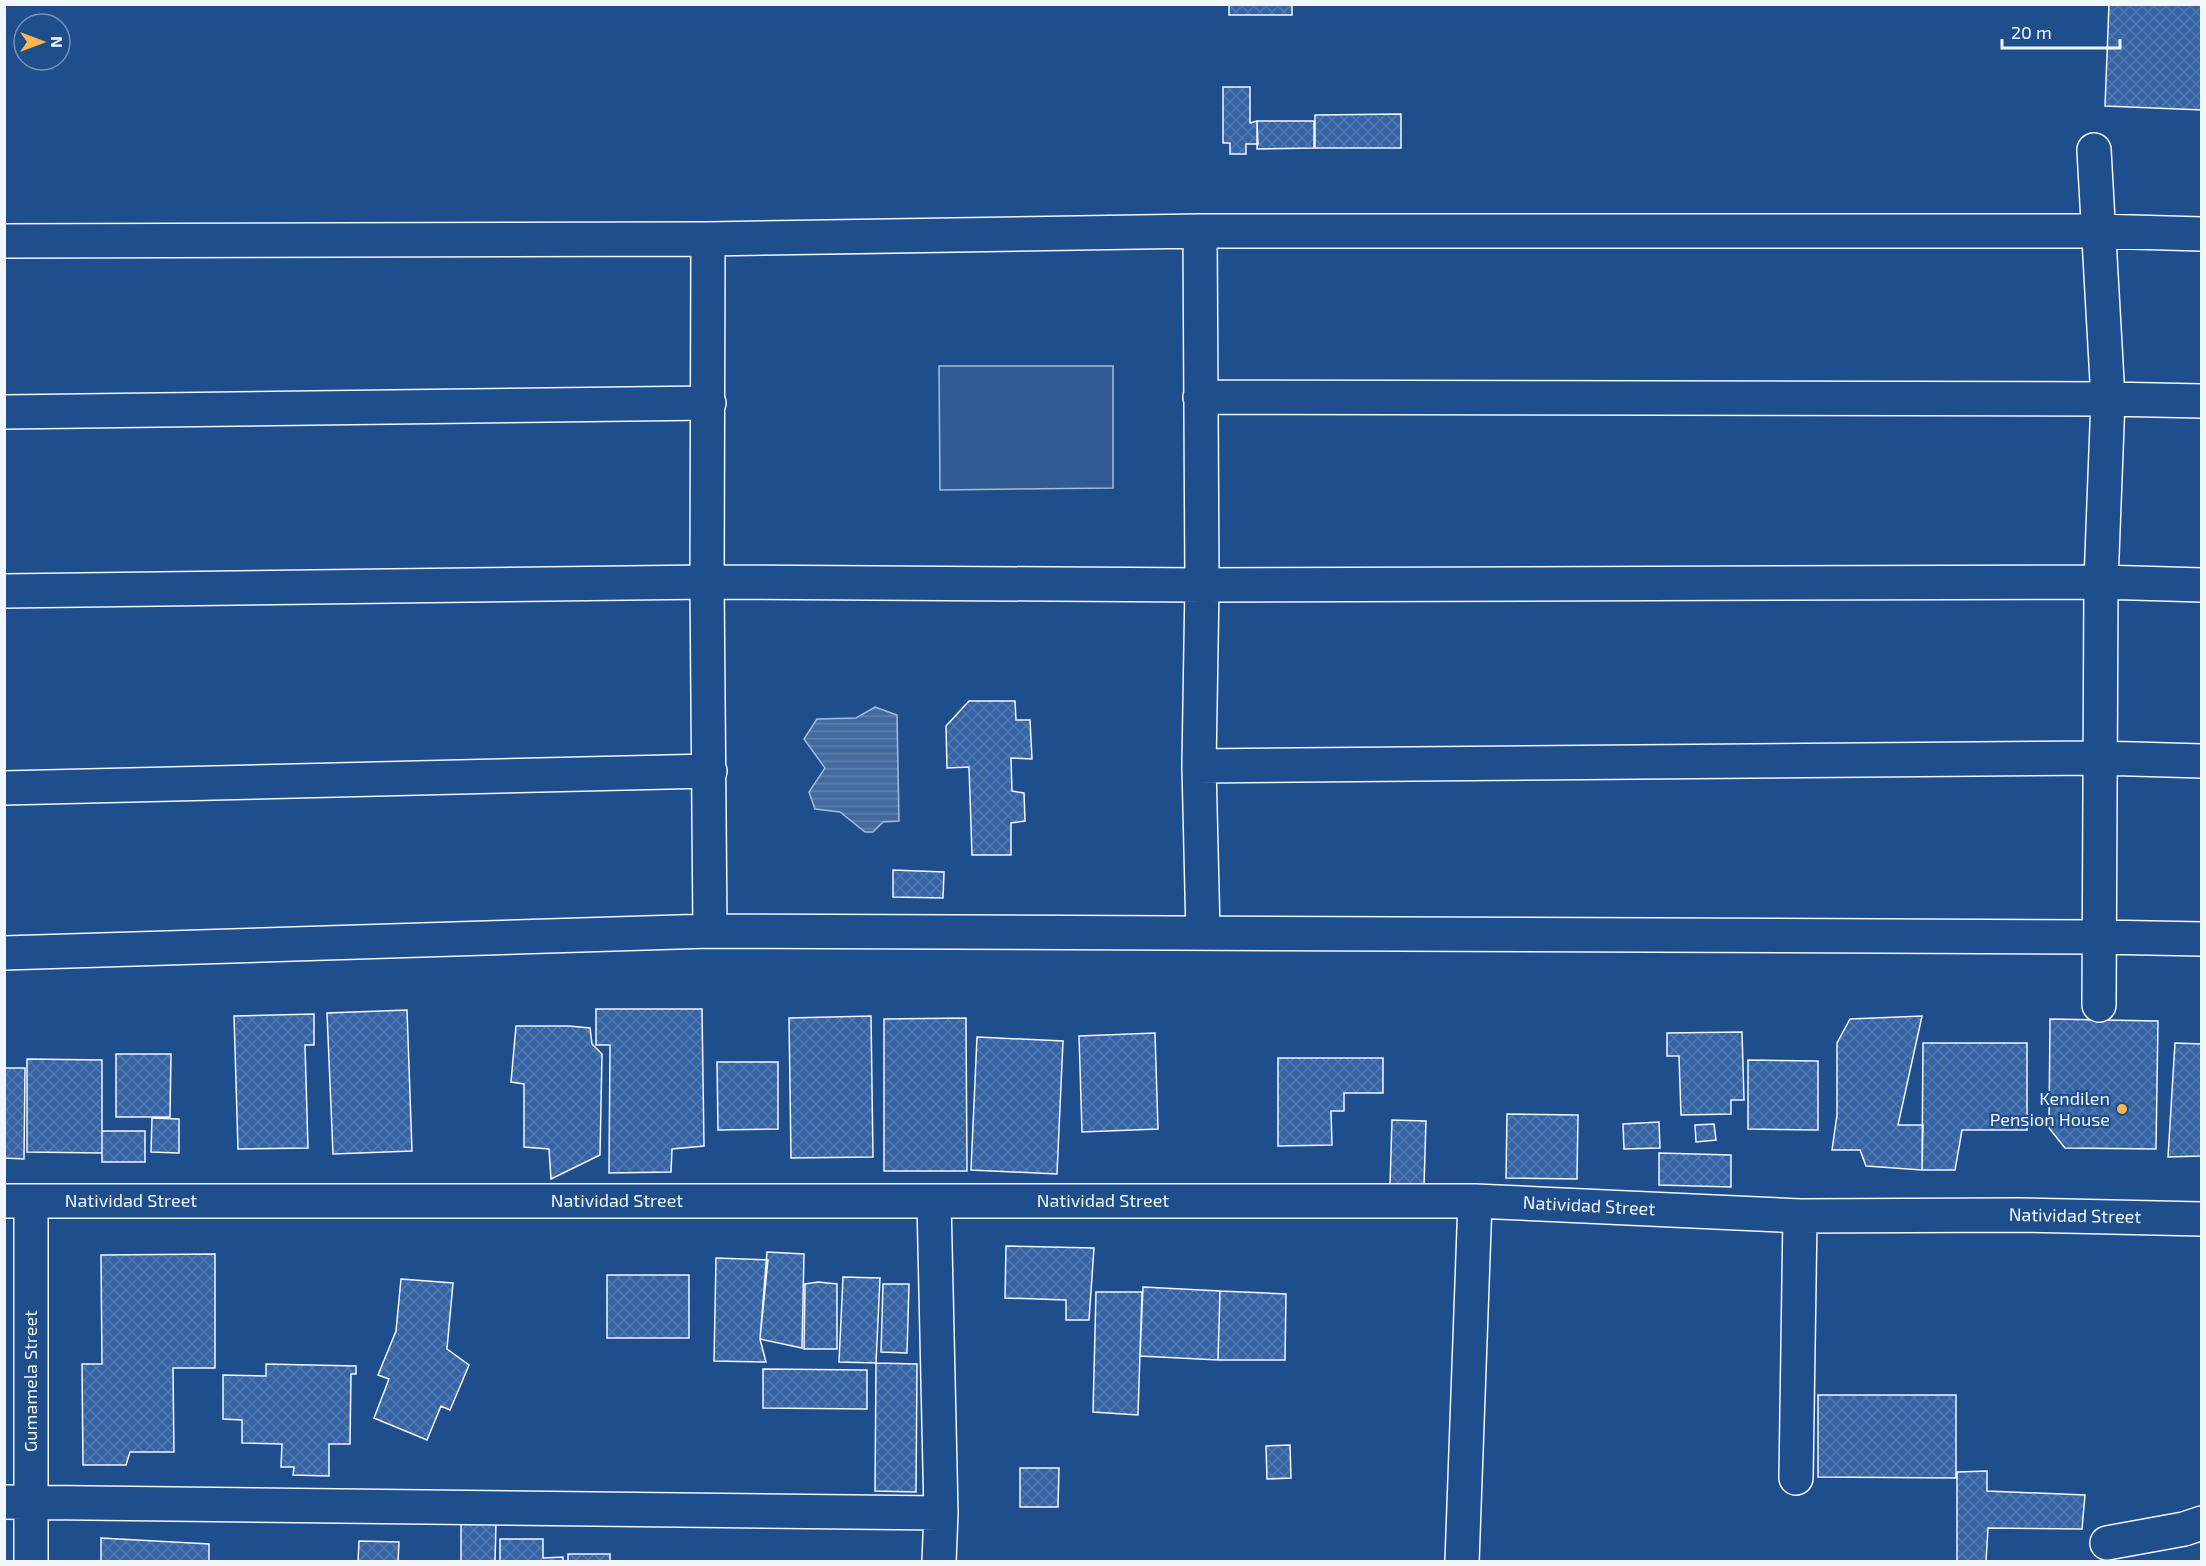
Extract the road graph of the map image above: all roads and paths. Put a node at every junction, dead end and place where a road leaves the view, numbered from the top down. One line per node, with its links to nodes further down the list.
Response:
1 (2094, 150): 3 (street)
2 (1200, 231): 3 (street); 5 (street); 7 (street)
3 (2097, 231): 4 (street); 8 (street)
4 (2202, 234)
5 (708, 239): 6 (street); 10 (street)
6 (4, 241)
7 (1200, 397): 8 (street); 14 (street)
8 (2108, 399): 9 (street); 13 (street)
9 (2202, 401)
10 (709, 402): 11 (street); 12 (street)
11 (4, 412)
12 (707, 582): 14 (street); 16 (street); 20 (street)
13 (2101, 582): 14 (street); 15 (street); 17 (street)
14 (1202, 585): 19 (street)
15 (2202, 585)
16 (4, 591)
17 (2099, 758): 18 (street); 19 (street); 24 (street)
18 (2202, 761)
19 (1199, 766): 23 (street)
20 (710, 771): 21 (street); 22 (street)
21 (4, 788)
22 (710, 931): 23 (street); 26 (street)
23 (1203, 933): 24 (street)
24 (2099, 937): 25 (street); 27 (street)
25 (2202, 939)
26 (4, 953)
27 (2099, 1005)
28 (18, 1201): 29 (street, Natividad Street); 34 (street, Gumamela Street)
29 (934, 1201): 30 (street, Natividad Street); 35 (street)
30 (1476, 1201): 31 (street, Natividad Street); 40 (street)
31 (1800, 1216): 32 (street, Natividad Street); 33 (street)
32 (2202, 1219)
33 (1796, 1478)
34 (18, 1502): 35 (street); 38 (street, Gumamela Street)
35 (941, 1513): 39 (street)
36 (2202, 1523): 37 (street)
37 (2107, 1543)
38 (31, 1562)
39 (939, 1562)
40 (1462, 1562)

